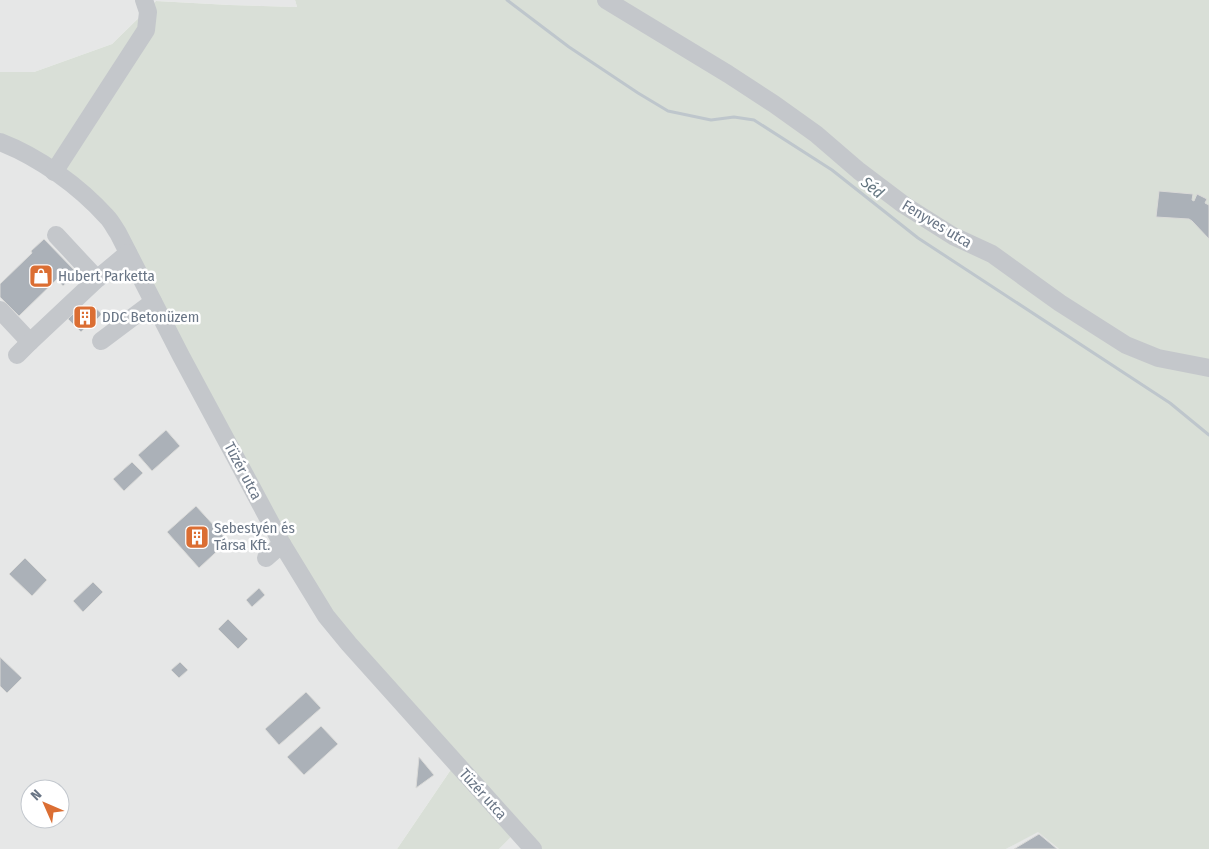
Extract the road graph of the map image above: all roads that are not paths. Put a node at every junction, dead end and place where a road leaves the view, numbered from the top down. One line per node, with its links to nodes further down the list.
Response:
1 (144, 0): 4 (street)
2 (606, 0): 13 (street, Fenyves utca)
3 (0, 142): 4 (street, Tüzér utca)
4 (54, 172): 6 (street, Tüzér utca)
5 (56, 235): 7 (street)
6 (128, 253): 7 (street); 8 (street, Tüzér utca)
7 (97, 279): 11 (street)
8 (153, 302): 10 (street); 14 (street, Tüzér utca)
9 (0, 310): 11 (street)
10 (100, 341)
11 (30, 342): 12 (street)
12 (17, 355)
13 (1209, 368)
14 (282, 544): 15 (street); 16 (street, Tüzér utca)
15 (266, 558)
16 (533, 849)

